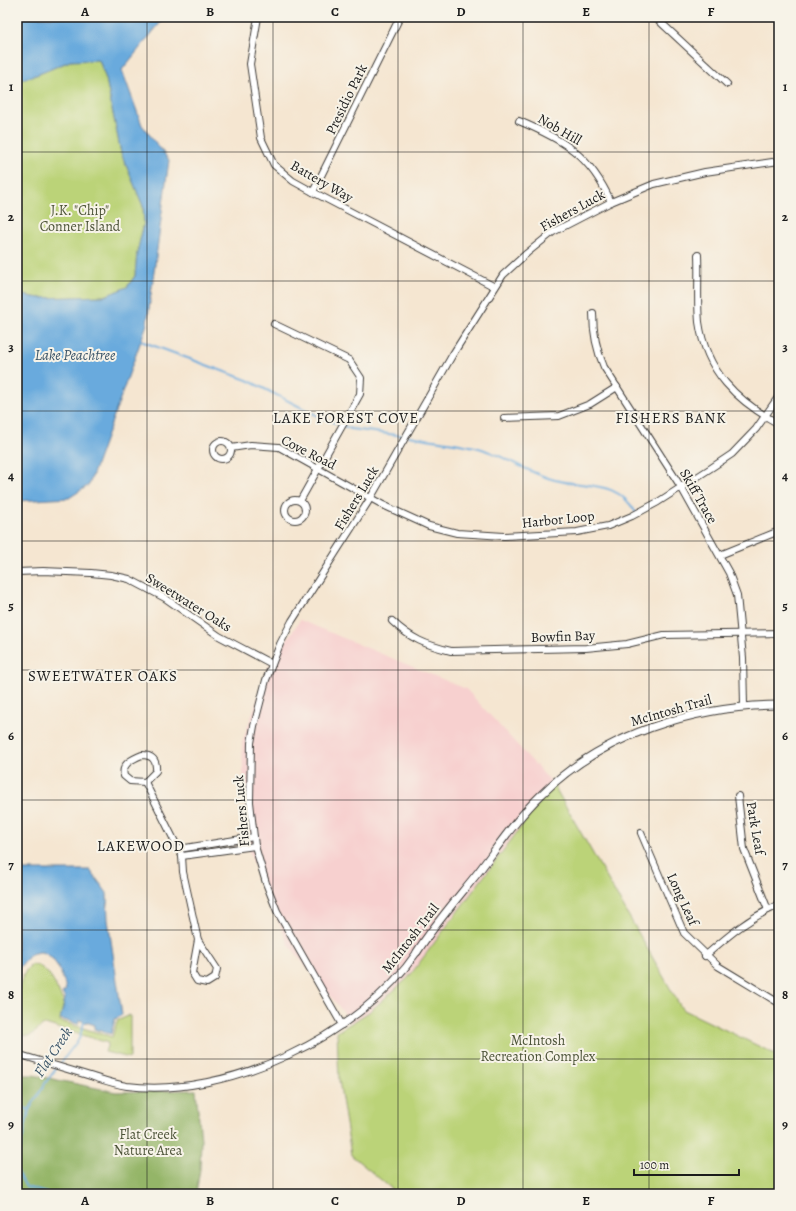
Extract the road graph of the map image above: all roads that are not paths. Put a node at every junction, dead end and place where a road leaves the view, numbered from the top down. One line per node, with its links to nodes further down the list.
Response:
1 (258, 17): 7 (street, Battery Way)
2 (400, 17): 7 (street, Presidio Park)
3 (655, 17): 4 (street)
4 (727, 84)
5 (519, 121): 8 (street, Nob Hill)
6 (779, 161): 8 (street, Fishers Luck)
7 (313, 192): 10 (street, Battery Way)
8 (611, 202): 10 (street, Fishers Luck)
9 (698, 255): 15 (street)
10 (495, 287): 21 (street, Fishers Luck)
11 (593, 313): 13 (street, Skiff Trace)
12 (274, 324): 19 (street)
13 (617, 387): 16 (street); 20 (street, Skiff Trace)
14 (779, 396): 15 (street, Harbor Loop)
15 (765, 416): 17 (street); 20 (street, Harbor Loop)
16 (504, 418)
17 (779, 424)
18 (231, 448): 19 (street, Cove Road)
19 (318, 468): 21 (street, Cove Road); 22 (street)
20 (681, 487): 21 (street, Harbor Loop); 24 (street, Skiff Trace)
21 (370, 499): 29 (street, Fishers Luck)
22 (300, 501)
23 (779, 531): 24 (street)
24 (720, 555): 28 (street, Skiff Trace)
25 (17, 572): 29 (street, Sweetwater Oaks)
26 (392, 621): 28 (street, Bowfin Bay)
27 (779, 633): 28 (street, Bowfin Bay)
28 (741, 634): 31 (street, Skiff Trace)
29 (272, 664): 35 (street, Fishers Luck)
30 (779, 704): 31 (street, McIntosh Trail)
31 (744, 705): 42 (street, McIntosh Trail)
32 (145, 782): 32 (street); 37 (street)
33 (738, 796): 40 (street, Park Leaf)
34 (640, 833): 43 (street, Long Leaf)
35 (254, 837): 36 (street, Fishers Luck); 37 (street)
36 (255, 846): 38 (street); 45 (street, Fishers Luck)
37 (179, 849): 38 (street)
38 (182, 856): 41 (street)
39 (779, 905): 40 (street)
40 (768, 910): 43 (street)
41 (198, 940): 41 (street)
42 (417, 952): 45 (street, McIntosh Trail)
43 (705, 956): 44 (street, Long Leaf)
44 (779, 1003)
45 (342, 1025): 46 (street, McIntosh Trail)
46 (17, 1054)

